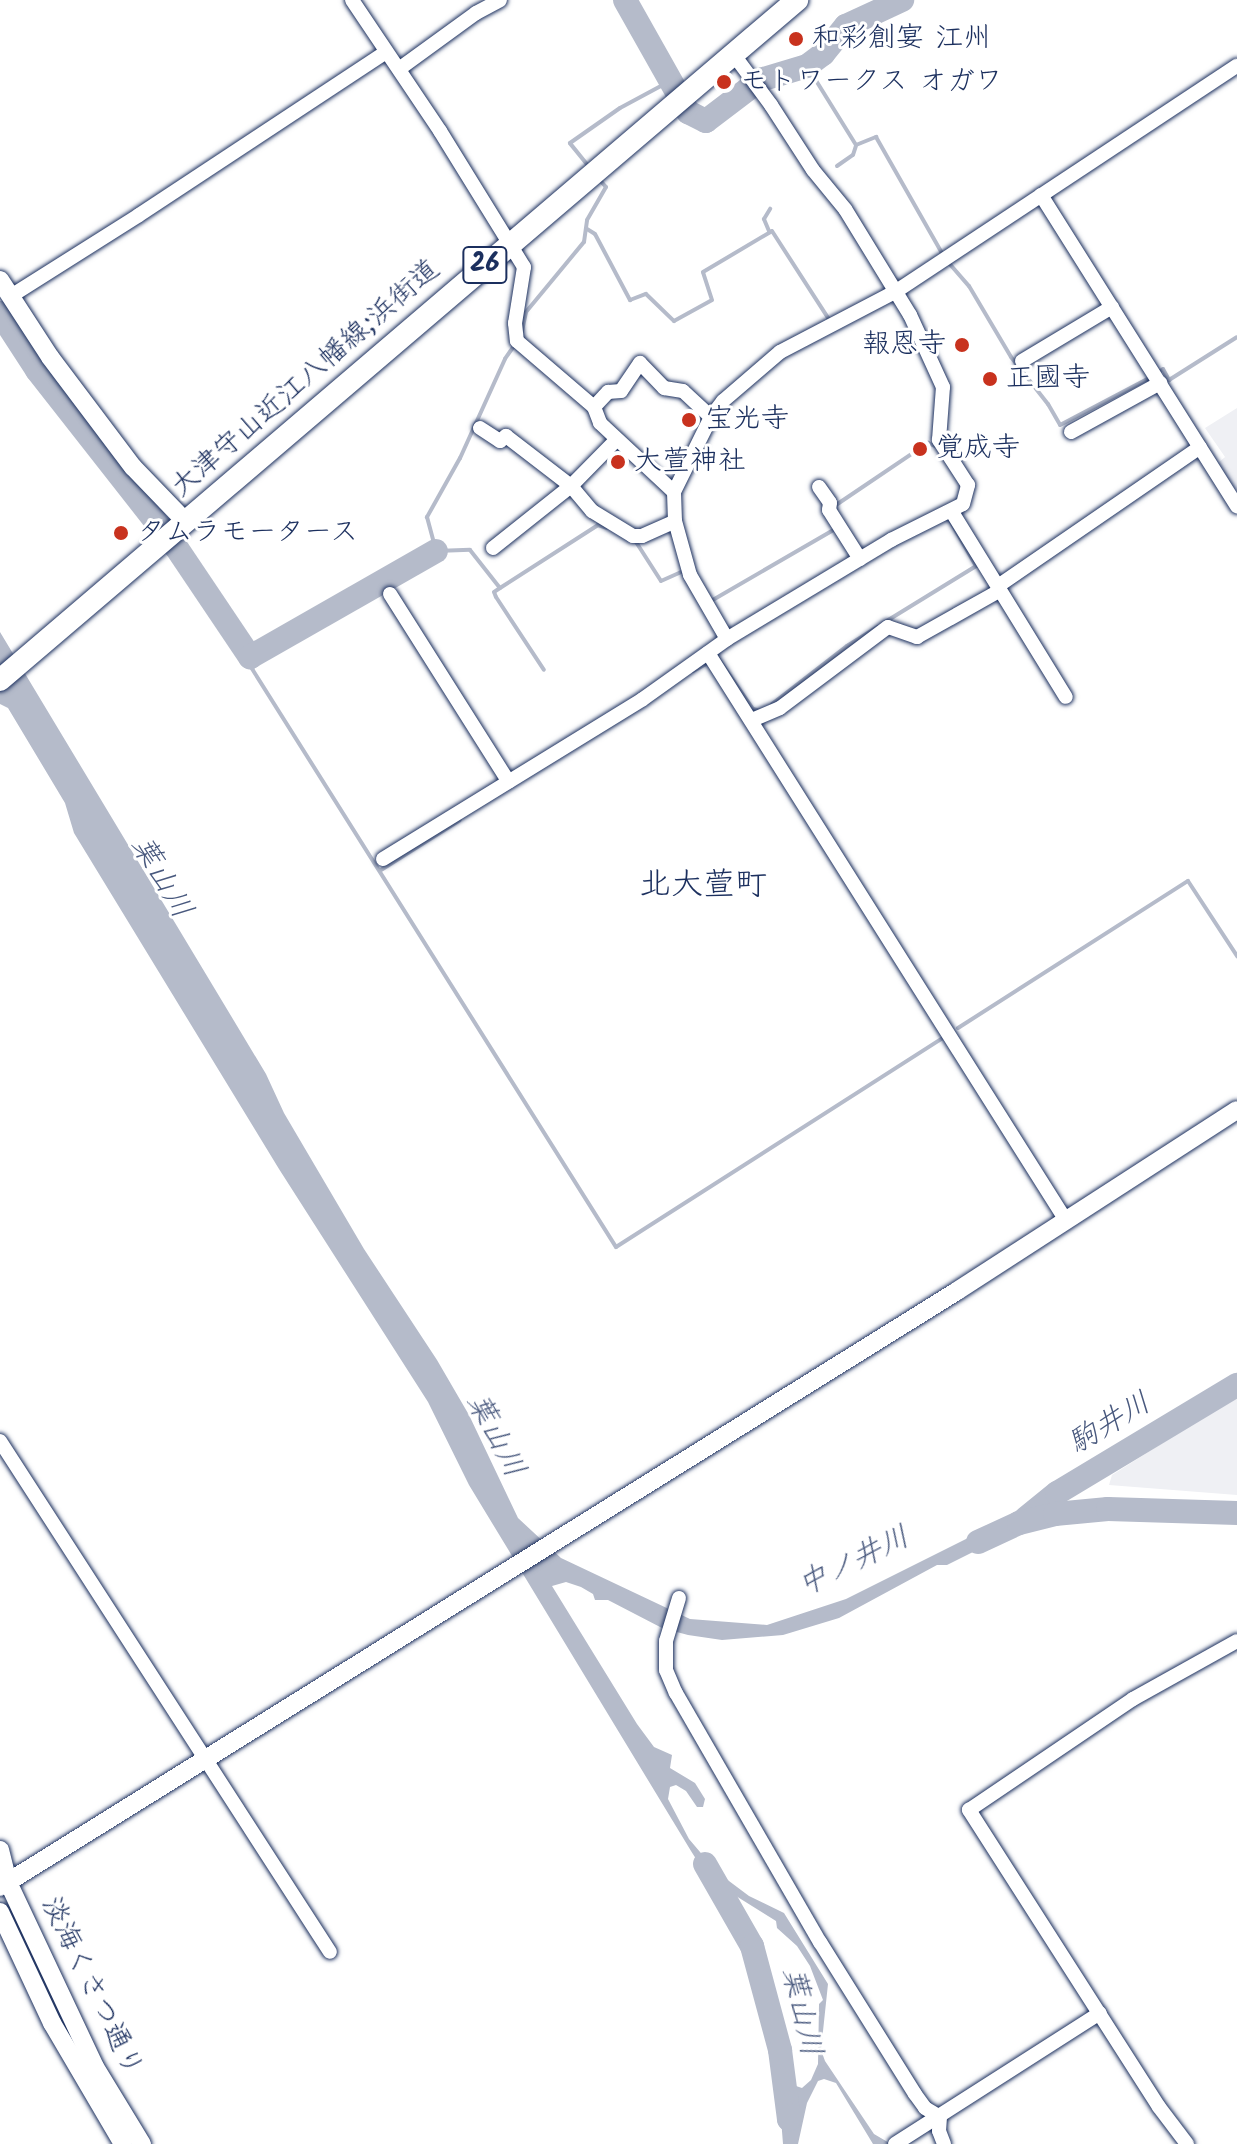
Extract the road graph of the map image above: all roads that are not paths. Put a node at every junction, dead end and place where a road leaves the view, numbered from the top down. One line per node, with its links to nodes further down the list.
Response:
1 (352, 0): 4 (street)
2 (500, 0): 7 (street)
3 (797, 0): 5 (main road, 大津守山近江八幡線;浜街道 / 26)
4 (386, 52): 7 (street); 10 (street)
5 (734, 55): 9 (main road, 大津守山近江八幡線;浜街道 / 26); 11 (street)
6 (1237, 66): 8 (street)
7 (399, 69): 9 (street)
8 (1041, 195): 11 (street); 12 (street)
9 (511, 243): 15 (street); 27 (main road, 大津守山近江八幡線;浜街道 / 26)
10 (5, 288): 27 (street)
11 (895, 292): 16 (street); 25 (street)
12 (1112, 307): 13 (street); 14 (street)
13 (1022, 361)
14 (1160, 383): 18 (street); 20 (street)
15 (594, 407): 16 (street); 19 (street)
16 (711, 417): 23 (street)
17 (480, 428): 21 (street)
18 (1071, 432)
19 (616, 440): 21 (street); 23 (street)
20 (1200, 447): 24 (street); 30 (street)
21 (571, 486): 26 (street); 28 (street)
22 (819, 487): 29 (street)
23 (674, 492): 26 (street)
24 (1237, 506)
25 (952, 512): 29 (street); 30 (street)
26 (675, 521): 32 (street)
27 (174, 532): 34 (main road, 大津守山近江八幡線;浜街道 / 26)
28 (493, 548)
29 (860, 559): 32 (street)
30 (998, 588): 35 (street); 36 (street)
31 (390, 594): 37 (street)
32 (727, 639): 33 (street)
33 (711, 658): 36 (street); 37 (street)
34 (0, 680)
35 (1066, 697)
36 (752, 720): 40 (street)
37 (509, 782): 38 (street)
38 (383, 859)
39 (1237, 1110): 40 (street)
40 (1065, 1219): 44 (street)
41 (0, 1441): 44 (street)
42 (679, 1598): 50 (street)
43 (1237, 1641): 49 (street)
44 (207, 1760): 46 (street); 48 (street)
45 (0, 1850): 46 (street, 淡海くさつ通り)
46 (4, 1884): 52 (street, 淡海くさつ通り)
47 (0, 1912): 51 (street, 淡海くさつ通り)
48 (330, 1952)
49 (1100, 2013): 50 (street); 55 (street)
50 (940, 2117): 53 (street); 54 (street)
51 (123, 2144)
52 (142, 2144)
53 (895, 2144)
54 (944, 2144)
55 (1187, 2144)

